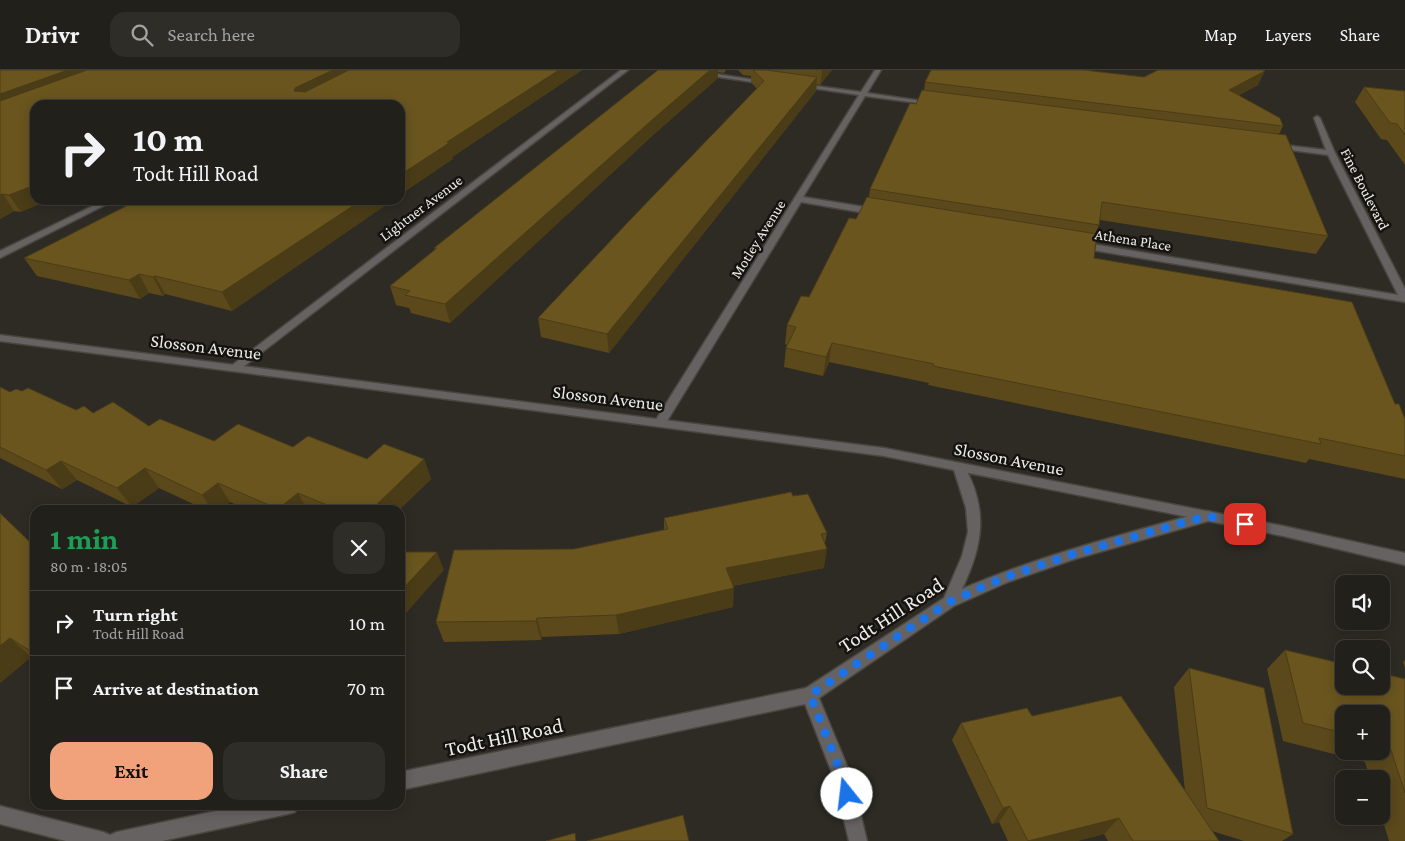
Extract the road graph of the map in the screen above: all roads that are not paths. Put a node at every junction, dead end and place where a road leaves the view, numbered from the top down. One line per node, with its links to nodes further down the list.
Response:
1 (625, 70): 18 (street, Lightner Avenue)
2 (675, 70): 4 (street)
3 (878, 70): 6 (street, Motley Avenue)
4 (778, 83)
5 (797, 86): 6 (street)
6 (864, 94): 7 (street); 11 (street, Motley Avenue)
7 (942, 104)
8 (1317, 118): 10 (street, Fine Boulevard)
9 (1264, 145): 10 (street)
10 (1331, 153): 16 (street, Fine Boulevard)
11 (798, 199): 13 (street); 19 (street, Motley Avenue)
12 (101, 205): 15 (street)
13 (889, 214)
14 (1067, 243): 16 (street, Athena Place)
15 (0, 255)
16 (1405, 299)
17 (0, 338): 18 (street, Slosson Avenue)
18 (235, 368): 19 (street, Slosson Avenue)
19 (660, 423): 20 (street, Slosson Avenue)
20 (959, 467): 21 (street, Slosson Avenue); 23 (street)
21 (1207, 516): 22 (street, Todt Hill Road); 23 (street, Todt Hill Road)
22 (1405, 559)
23 (949, 602): 24 (street, Todt Hill Road)
24 (810, 695): 25 (street, Todt Hill Road); 30 (street)
25 (405, 780)
26 (264, 810): 29 (street)
27 (0, 815): 28 (street)
28 (103, 841)
29 (117, 841)
30 (858, 841)

